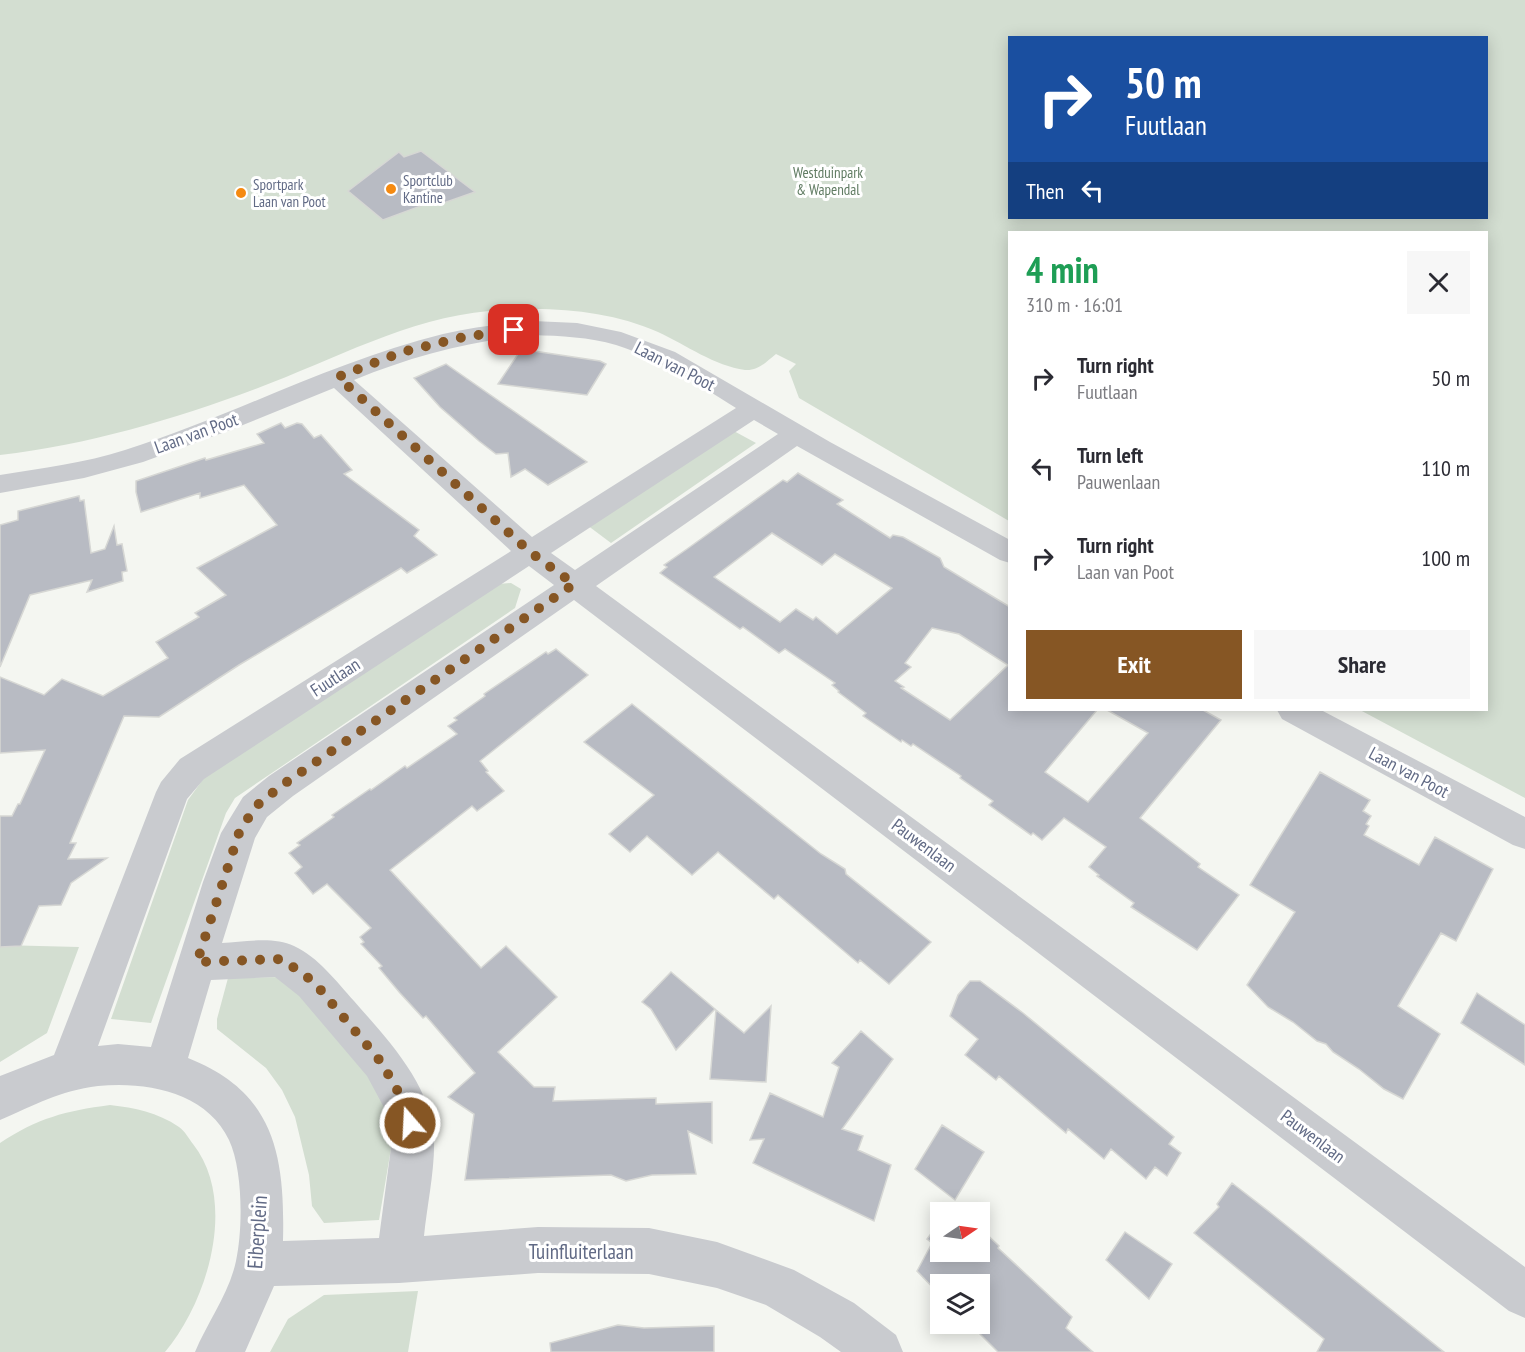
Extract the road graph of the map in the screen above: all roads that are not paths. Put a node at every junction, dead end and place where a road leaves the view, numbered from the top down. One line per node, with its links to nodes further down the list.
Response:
1 (338, 377): 2 (street, Laan van Poot); 4 (street, Laan van Poot); 5 (street, Pauwenlaan)
2 (753, 409): 3 (street, Laan van Poot); 5 (street, Fuutlaan)
3 (795, 434): 6 (street, Laan van Poot); 7 (street)
4 (0, 484)
5 (530, 552): 7 (street, Pauwenlaan); 12 (street, Fuutlaan)
6 (1008, 552)
7 (574, 584): 10 (street); 16 (street, Pauwenlaan)
8 (1295, 711): 9 (street, Laan van Poot)
9 (1525, 834)
10 (197, 962): 11 (street); 14 (street)
11 (165, 1068): 12 (street, Eiberplein); 15 (street, Eiberplein)
12 (68, 1071): 13 (street, Eiberplein)
13 (0, 1099)
14 (399, 1260): 15 (street, Tuinfluiterlaan); 18 (street, Tuinfluiterlaan)
15 (258, 1264): 17 (street, Eiberplein)
16 (1525, 1295)
17 (219, 1352)
18 (879, 1352)

